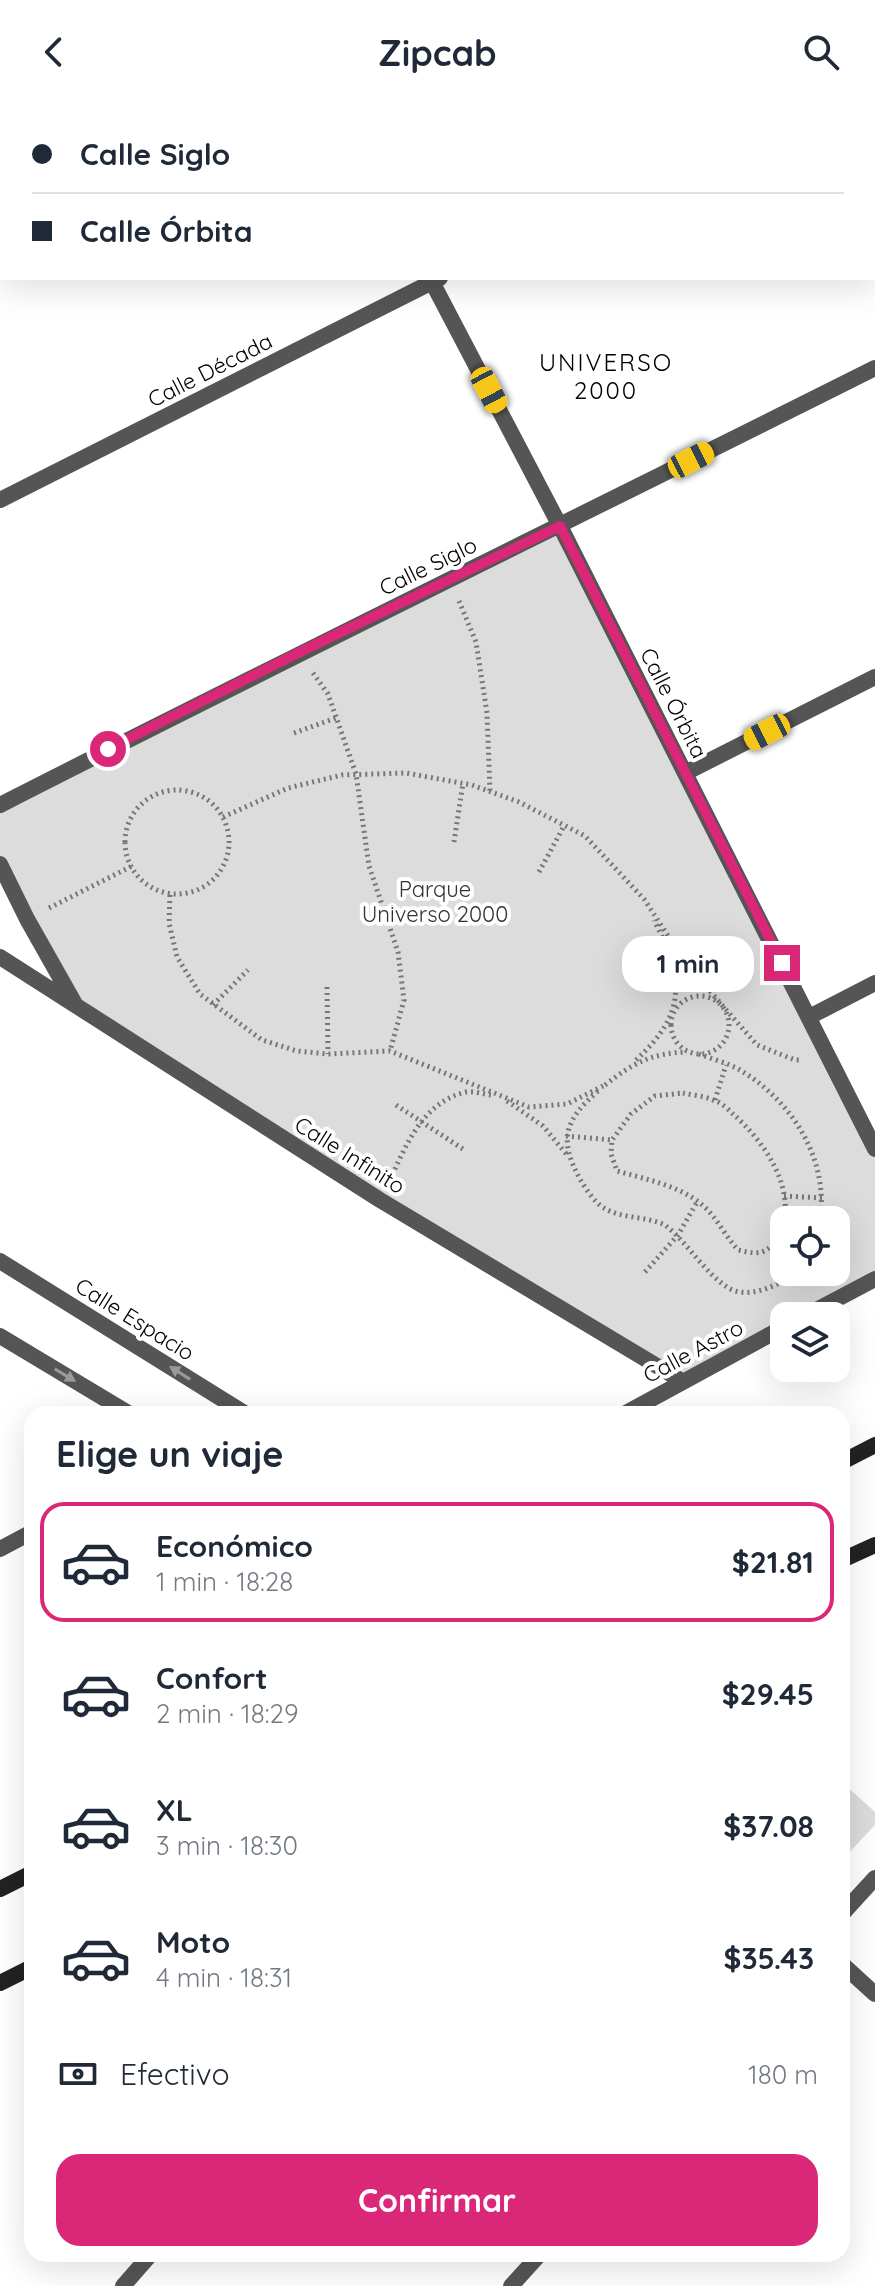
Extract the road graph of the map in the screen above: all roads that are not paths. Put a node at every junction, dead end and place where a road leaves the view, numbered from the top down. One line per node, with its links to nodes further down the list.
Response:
1 (432, 280): 4 (street, Calle Década)
2 (435, 280): 5 (street, Calle Órbita)
3 (875, 368): 5 (street, Calle Siglo)
4 (0, 500)
5 (560, 526): 7 (street, Calle Órbita); 8 (street, Calle Siglo)
6 (875, 677): 7 (street)
7 (685, 773): 13 (street, Calle Órbita)
8 (0, 805)
9 (0, 864): 12 (street)
10 (0, 957): 12 (street, Calle Infinito)
11 (875, 983): 13 (street)
12 (78, 1009): 20 (street, Calle Infinito)
13 (809, 1017): 14 (street, Calle Órbita)
14 (875, 1149)
15 (0, 1261): 22 (street, Calle Espacio, one-way to 15)
16 (875, 1279): 17 (street)
17 (831, 1302)
18 (770, 1334): 20 (street, Calle Astro)
19 (0, 1336): 21 (street, one-way to 21)
20 (682, 1381): 23 (street, Calle Astro)
21 (117, 1406)
22 (233, 1406)
23 (638, 1406)
24 (875, 1445): 25 (main road)
25 (850, 1458)
26 (24, 1536): 28 (street)
27 (875, 1545): 29 (main road)
28 (0, 1549)
29 (850, 1556)
30 (24, 1877): 32 (main road)
31 (875, 1878): 33 (street)
32 (0, 1889)
33 (850, 1905)
34 (24, 1971): 36 (main road)
35 (850, 1971): 37 (street)
36 (0, 1983)
37 (875, 1994)
38 (144, 2262): 40 (street)
39 (533, 2262): 41 (street)
40 (123, 2286)
41 (511, 2286)

